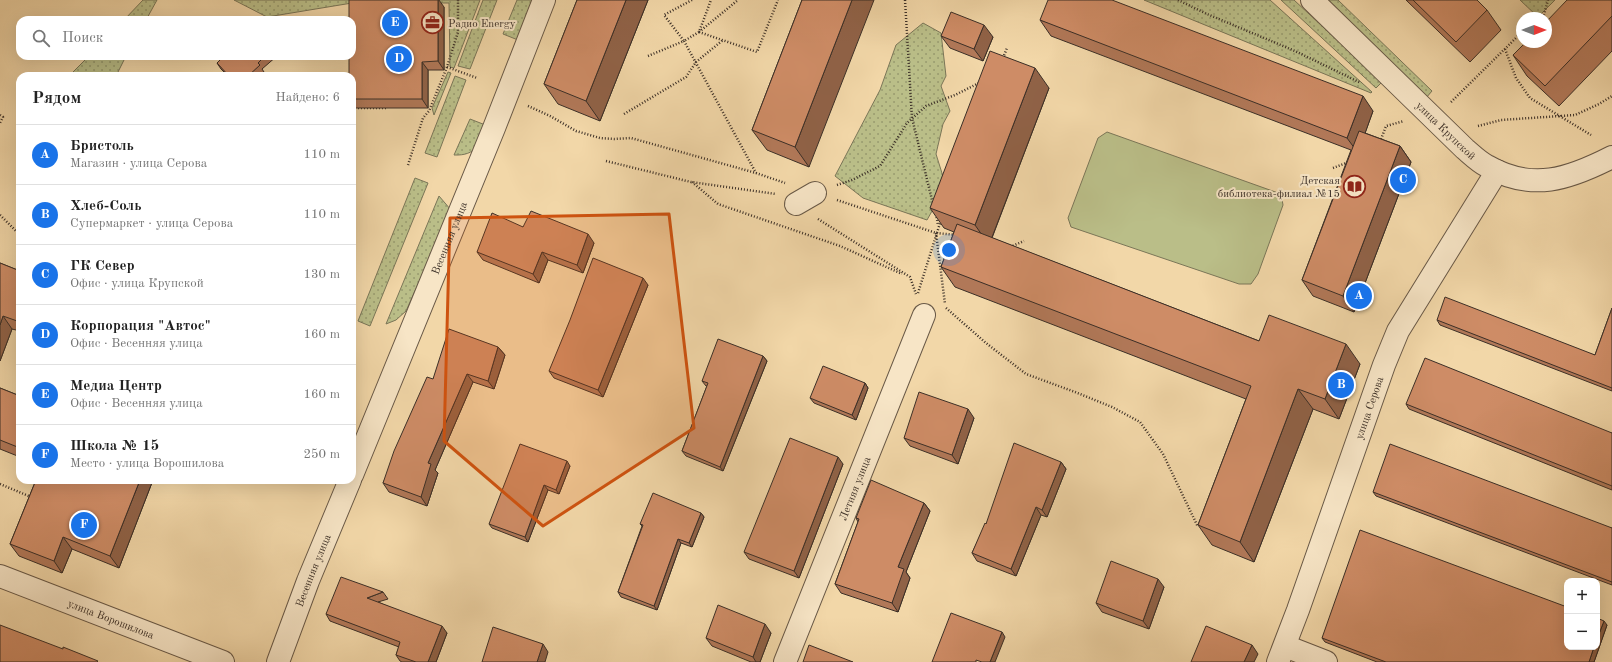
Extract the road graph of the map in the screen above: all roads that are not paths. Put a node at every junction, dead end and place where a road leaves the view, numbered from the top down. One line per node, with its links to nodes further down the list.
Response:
1 (544, 0): 8 (street, Весенняя улица)
2 (1312, 0): 4 (street, улица Крупской)
3 (1612, 157): 4 (street, улица Крупской)
4 (1497, 171): 11 (street, улица Серова)
5 (815, 193): 6 (street)
6 (796, 204)
7 (920, 306): 14 (street, Летняя улица)
8 (356, 465)
9 (348, 484): 13 (street, Весенняя улица)
10 (0, 576): 12 (street, улица Ворошилова)
11 (1282, 654): 15 (street)
12 (223, 662)
13 (278, 662)
14 (785, 662)
15 (1326, 662)

